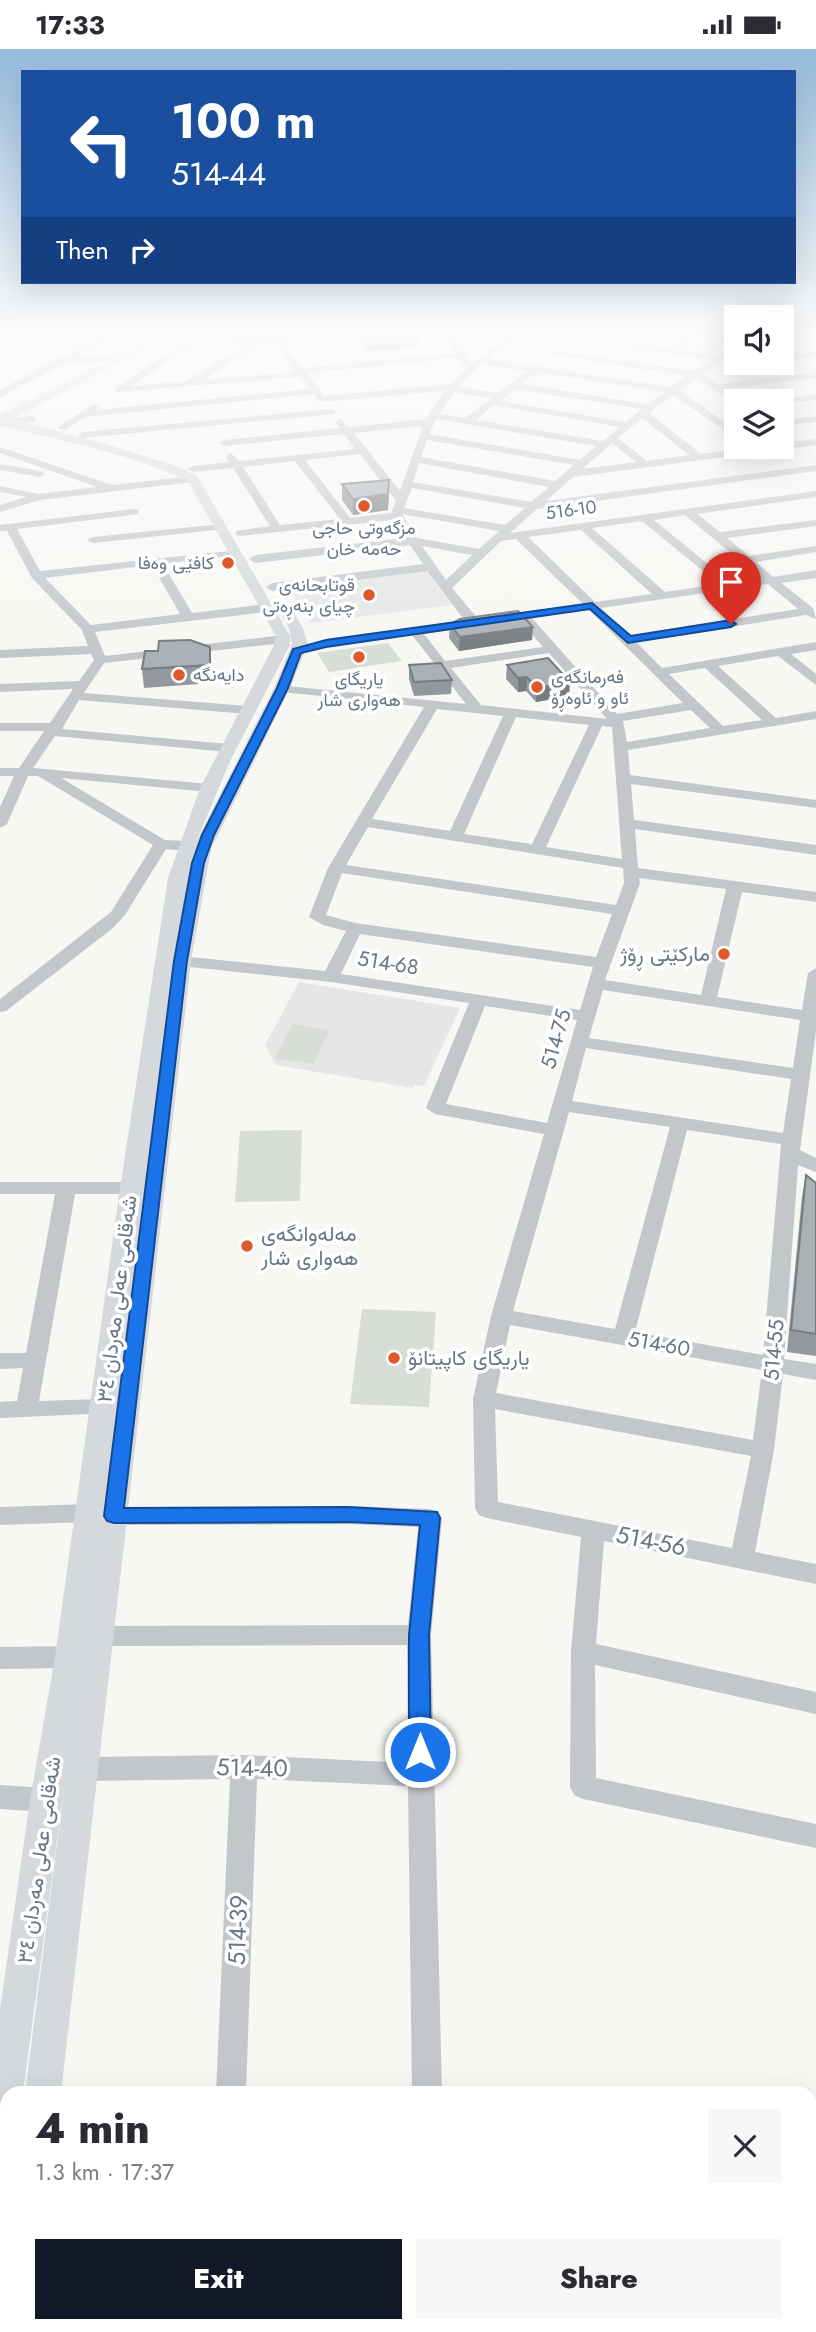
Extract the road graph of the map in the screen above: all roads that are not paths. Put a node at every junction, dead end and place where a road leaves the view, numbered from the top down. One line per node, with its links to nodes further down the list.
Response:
1 (97, 439): 27 (main road)
2 (220, 439): 12 (street)
3 (269, 439): 12 (street)
4 (351, 439): 15 (street)
5 (423, 439): 18 (street)
6 (439, 439): 20 (street)
7 (591, 439): 10 (street)
8 (611, 439): 10 (street)
9 (678, 439): 16 (street)
10 (608, 441): 20 (street); 22 (street)
11 (816, 442): 13 (street)
12 (224, 443): 21 (street)
13 (794, 444)
14 (0, 450): 26 (street)
15 (362, 451): 17 (street); 35 (street)
16 (698, 457): 22 (street); 23 (street)
17 (298, 458): 21 (street); 39 (street)
18 (417, 459): 30 (street); 32 (street)
19 (738, 459): 23 (street)
20 (582, 463): 28 (street)
21 (236, 464): 27 (street); 52 (street)
22 (645, 464): 28 (street)
23 (728, 466): 25 (street); 41 (street)
24 (0, 467): 29 (street)
25 (816, 468)
26 (52, 469): 29 (street); 31 (street)
27 (193, 474): 33 (street); 59 (main road)
28 (570, 474): 32 (street)
29 (41, 475): 31 (street)
30 (408, 484): 42 (street); 44 (street)
31 (100, 485): 33 (street)
32 (558, 485): 42 (street)
33 (116, 488): 40 (street); 45 (street)
34 (0, 489): 40 (street)
35 (393, 489): 36 (street); 44 (street)
36 (381, 491)
37 (816, 494): 41 (street, 516-10)
38 (343, 495): 39 (street)
39 (330, 496): 48 (street)
40 (39, 497): 43 (street)
41 (690, 501): 42 (street); 47 (street, 516-10); 56 (street)
42 (533, 506): 53 (street)
43 (0, 509)
44 (399, 509): 48 (street); 53 (street); 58 (street)
45 (134, 512): 46 (street); 54 (street)
46 (80, 518): 51 (street); 62 (street)
47 (645, 518): 50 (street, 516-10); 69 (street)
48 (347, 521): 52 (street)
49 (816, 523): 56 (street)
50 (583, 526): 55 (street, 516-10); 71 (street)
51 (5, 527): 67 (street)
52 (277, 529): 59 (street)
53 (507, 529): 57 (street)
54 (146, 535): 59 (street); 62 (street)
55 (519, 535): 57 (street, 516-10); 73 (street)
56 (718, 536): 63 (street)
57 (497, 538): 61 (street)
58 (412, 541): 59 (street); 61 (street); 65 (street)
59 (238, 543): 64 (street); 72 (main road)
60 (816, 549): 63 (street)
61 (480, 553): 70 (street)
62 (100, 554): 64 (street); 67 (street)
63 (748, 559): 68 (street)
64 (156, 561): 76 (street)
65 (431, 567): 70 (street); 72 (street)
66 (816, 574): 68 (street)
67 (36, 575): 78 (street)
68 (772, 580): 69 (street); 74 (street)
69 (728, 586): 71 (street)
70 (445, 588): 77 (street)
71 (662, 596): 73 (street)
72 (269, 598): 76 (street); 81 (main road)
73 (592, 606): 75 (street); 80 (street)
74 (812, 614): 80 (street)
75 (523, 616): 77 (street); 83 (street)
76 (188, 617): 78 (street)
77 (487, 621): 79 (street)
78 (88, 629): 86 (street)
79 (416, 632): 81 (street); 88 (street)
80 (628, 639): 89 (street)
81 (293, 645): 86 (street); 92 (main road, شەقامی عەلی مەردان ٣٤); 98 (main road, شەقامی عەلی مەردان ٣٤)
82 (816, 646): 84 (street)
83 (554, 649): 88 (street); 100 (street)
84 (781, 652): 87 (street); 90 (street)
85 (0, 654): 86 (street)
86 (98, 655): 93 (street)
87 (708, 664): 89 (street); 102 (street)
88 (442, 665): 96 (street)
89 (660, 672): 95 (street)
90 (816, 681)
91 (0, 688): 93 (street)
92 (282, 688): 94 (street); 98 (main road, شەقامی عەلی مەردان ٣٤)
93 (79, 690): 98 (street); 104 (street)
94 (433, 704): 96 (street); 114 (street)
95 (695, 705): 100 (street); 105 (street)
96 (477, 709): 97 (street)
97 (511, 712): 101 (street); 117 (street)
98 (255, 713): 107 (main road, شەقامی عەلی مەردان ٣٤); 128 (main road, شەقامی عەلی مەردان ٣٤)
99 (816, 715): 102 (street)
100 (617, 721): 101 (street); 106 (street, 514-75)
101 (597, 722): 120 (street)
102 (774, 722): 105 (street)
103 (0, 727): 104 (street)
104 (54, 730): 107 (street); 110 (street)
105 (721, 732): 106 (street)
106 (622, 747): 111 (street, 514-75)
107 (228, 748): 112 (main road, شەقامی عەلی مەردان ٣٤)
108 (0, 772): 110 (street)
109 (40, 772): 110 (street); 112 (street); 118 (street)
110 (22, 773): 115 (street)
111 (625, 779): 113 (street); 116 (street, 514-75)
112 (209, 788): 119 (main road, شەقامی عەلی مەردان ٣٤)
113 (816, 804)
114 (364, 823): 117 (street); 122 (street)
115 (0, 824)
116 (628, 824): 121 (street); 123 (street, 514-75)
117 (455, 837): 120 (street)
118 (161, 844): 119 (street); 136 (street)
119 (185, 846): 148 (main road, شەقامی عەلی مەردان ٣٤)
120 (538, 848): 123 (street)
121 (816, 850)
122 (336, 868): 126 (street); 127 (street)
123 (632, 869): 124 (street); 126 (street, 514-75)
124 (735, 886): 125 (street); 135 (street)
125 (816, 897)
126 (622, 911): 129 (street, 514-75)
127 (355, 928): 129 (street); 131 (street)
128 (181, 961): 131 (street, 514-68); 162 (main road, شەقامی عەلی مەردان ٣٤)
129 (602, 963): 132 (street, 514-75)
130 (816, 974): 133 (street, 514-55)
131 (331, 977): 134 (street, 514-68)
132 (596, 984): 135 (street); 137 (street, 514-75)
133 (814, 995): 138 (street, 514-55)
134 (480, 1000): 137 (street, 514-68); 143 (street)
135 (708, 1001): 138 (street)
136 (0, 1007)
137 (587, 1016): 139 (street, 514-75)
138 (810, 1016): 140 (street, 514-55)
139 (579, 1042): 140 (street); 141 (street, 514-75)
140 (801, 1075): 144 (street, 514-55)
141 (561, 1105): 142 (street); 143 (street, 514-75)
142 (680, 1123): 144 (street); 150 (street)
143 (554, 1130): 149 (street, 514-75)
144 (790, 1153): 145 (street); 153 (street, 514-55)
145 (811, 1174)
146 (0, 1188): 147 (street)
147 (66, 1188): 148 (street); 151 (street)
148 (131, 1188): 156 (main road, شەقامی عەلی مەردان ٣٤)
149 (501, 1315): 150 (street, 514-60); 155 (street, 514-75)
150 (623, 1337): 153 (street, 514-60)
151 (35, 1360): 152 (street); 157 (street)
152 (0, 1361)
153 (773, 1364): 154 (street, 514-60); 159 (street, 514-55)
154 (816, 1372)
155 (484, 1399): 159 (street); 160 (street, 514-75)
156 (103, 1407): 157 (street); 161 (main road, شەقامی عەلی مەردان ٣٤)
157 (26, 1409): 158 (street)
158 (0, 1410)
159 (763, 1450): 165 (street, 514-55)
160 (487, 1509): 164 (street, 514-56)
161 (89, 1513): 163 (street); 170 (main road, شەقامی عەلی مەردان ٣٤)
162 (114, 1516): 167 (street); 168 (main road, شەقامی عەلی مەردان ٣٤)
163 (0, 1517)
164 (593, 1530): 165 (street, 514-56); 169 (street)
165 (742, 1559): 166 (street, 514-56)
166 (816, 1574)
167 (419, 1635): 168 (street); 175 (street)
168 (99, 1636): 174 (main road, شەقامی عەلی مەردان ٣٤)
169 (583, 1652): 172 (street); 178 (street)
170 (70, 1657): 171 (street); 177 (main road, شەقامی عەلی مەردان ٣٤)
171 (0, 1658)
172 (816, 1703)
173 (244, 1767): 174 (street, 514-40); 175 (street, 514-40); 181 (street, 514-39)
174 (83, 1769): 180 (main road, شەقامی عەلی مەردان ٣٤)
175 (420, 1775): 182 (street)
176 (0, 1797): 177 (street)
177 (46, 1800): 179 (main road, شەقامی عەلی مەردان ٣٤)
178 (816, 1836)
179 (6, 2086)
180 (44, 2086)
181 (231, 2086)
182 (427, 2086)

